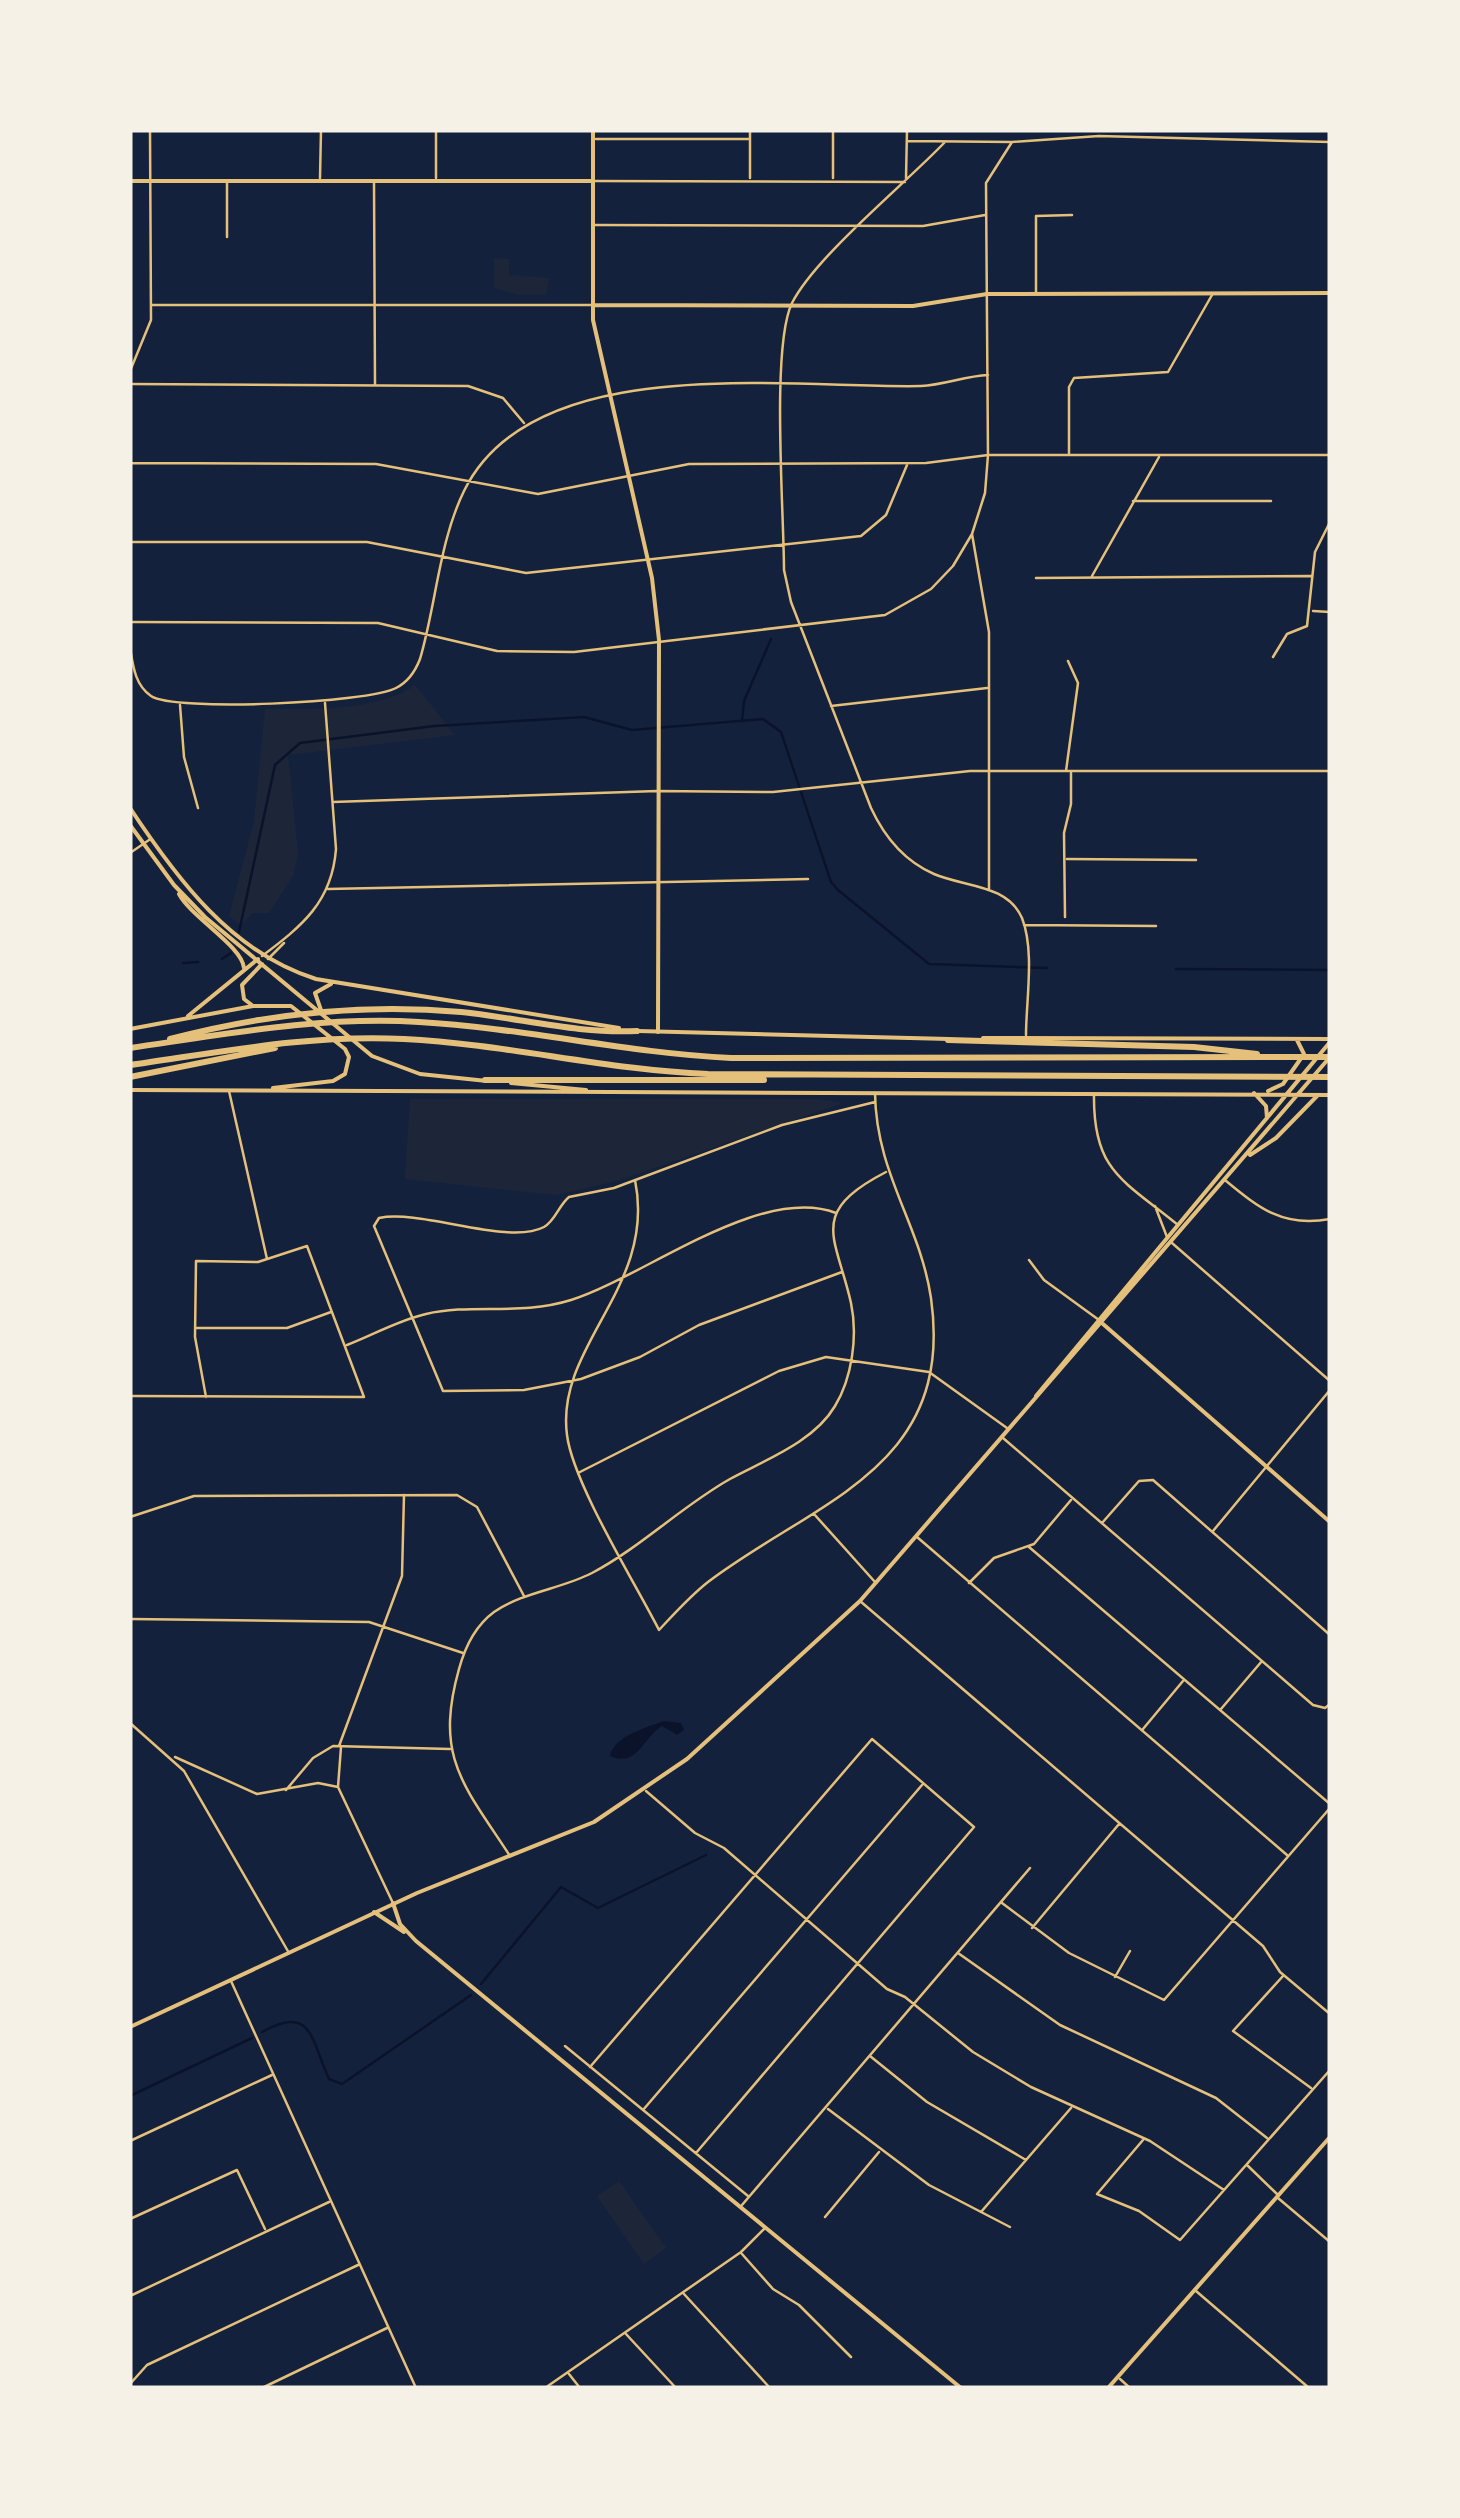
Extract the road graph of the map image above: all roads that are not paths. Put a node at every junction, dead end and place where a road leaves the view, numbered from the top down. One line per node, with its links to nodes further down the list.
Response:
1 (150, 130): 18 (street)
2 (321, 130): 24 (street)
3 (436, 130): 19 (street)
4 (593, 130): 10 (main road)
5 (750, 130): 11 (street)
6 (834, 130): 22 (street)
7 (907, 130): 12 (street)
8 (1101, 130): 9 (street)
9 (1099, 136): 14 (street); 15 (street)
10 (593, 139): 11 (street); 20 (main road)
11 (750, 139): 21 (street)
12 (907, 141): 13 (street); 25 (street)
13 (945, 142): 14 (street); 25 (street)
14 (1012, 142): 26 (street)
15 (1330, 142)
16 (374, 180): 19 (main road); 24 (main road); 36 (street)
17 (130, 181): 18 (main road)
18 (150, 181): 23 (main road); 35 (street)
19 (436, 181): 20 (main road)
20 (593, 181): 21 (street); 28 (main road)
21 (750, 181): 22 (street)
22 (833, 181): 25 (street)
23 (226, 182): 24 (main road); 30 (street)
24 (320, 182)
25 (906, 182): 29 (street)
26 (986, 214): 29 (street); 32 (street)
27 (1072, 215): 34 (street)
28 (592, 225): 29 (street); 37 (main road)
29 (860, 226): 38 (street)
30 (227, 237)
31 (1330, 293): 33 (main road)
32 (986, 294): 34 (main road); 38 (main road); 40 (street)
33 (1212, 294): 34 (main road); 49 (street)
34 (1036, 295)
35 (151, 305): 36 (street); 39 (street)
36 (374, 305): 37 (street); 43 (street)
37 (593, 305): 38 (main road); 44 (main road)
38 (791, 305): 42 (street)
39 (130, 371)
40 (988, 374): 42 (street); 47 (street)
41 (130, 384): 43 (street)
42 (782, 384): 44 (street); 52 (street)
43 (375, 386): 45 (street)
44 (608, 398): 45 (street); 54 (main road)
45 (525, 424): 55 (street)
46 (130, 450): 51 (street)
47 (988, 455): 49 (street); 53 (street); 60 (street)
48 (1330, 455): 50 (street)
49 (1069, 456): 50 (street)
50 (1160, 456): 56 (street)
51 (130, 462): 55 (street); 61 (street)
52 (783, 463): 53 (street); 54 (street); 62 (street)
53 (908, 463): 62 (street)
54 (626, 475): 55 (street); 64 (main road)
55 (470, 481): 63 (street)
56 (1134, 501): 57 (street); 67 (street)
57 (1271, 501)
58 (1330, 522): 59 (street)
59 (1328, 530): 65 (street)
60 (972, 534): 72 (street); 78 (street)
61 (130, 542): 63 (street); 68 (street)
62 (784, 546): 64 (street); 72 (street)
63 (444, 557): 64 (street); 73 (street)
64 (648, 562): 74 (main road)
65 (1311, 576): 67 (street); 69 (street)
66 (1036, 578): 67 (street)
67 (1090, 578)
68 (130, 584)
69 (1312, 611): 70 (street); 76 (street)
70 (1330, 612)
71 (130, 622): 73 (street)
72 (801, 628): 74 (street); 81 (street)
73 (426, 635): 74 (street); 79 (street)
74 (659, 640): 86 (main road)
75 (130, 648): 80 (street)
76 (1273, 657)
77 (1068, 661): 83 (street)
78 (989, 688): 81 (street); 82 (street)
79 (324, 702): 80 (street); 87 (street)
80 (180, 703): 89 (street)
81 (831, 706): 85 (street)
82 (988, 771): 83 (street); 85 (street); 100 (street)
83 (1069, 771): 84 (street); 94 (street)
84 (1330, 772)
85 (861, 782): 86 (street); 100 (street)
86 (657, 791): 87 (street); 96 (main road)
87 (333, 802): 99 (street)
88 (130, 808): 91 (main road)
89 (198, 808)
90 (130, 826): 92 (main road)
91 (150, 840): 92 (street); 104 (main road)
92 (142, 845): 93 (street); 98 (main road)
93 (130, 854)
94 (1064, 859): 95 (street); 101 (street)
95 (1196, 860)
96 (656, 879): 97 (street); 99 (street); 112 (main road)
97 (808, 879)
98 (174, 886): 104 (main road); 105 (main road)
99 (328, 889): 104 (street)
100 (988, 890): 102 (street)
101 (1065, 916)
102 (1024, 924): 103 (street); 113 (street)
103 (1156, 926)
104 (262, 960): 105 (main road); 106 (main road); 107 (main road); 108 (main road)
105 (244, 968): 109 (main road)
106 (336, 983): 108 (main road); 111 (main road)
107 (253, 1006): 109 (main road); 129 (main road)
108 (324, 1017): 126 (main road)
109 (184, 1020): 110 (main road)
110 (130, 1030)
111 (637, 1031): 112 (main road); 118 (highway)
112 (658, 1032): 116 (main road)
113 (1026, 1038): 114 (main road); 116 (main road)
114 (1296, 1039): 117 (main road); 135 (main road)
115 (311, 1040): 122 (highway); 123 (highway); 124 (highway)
116 (948, 1040): 120 (highway)
117 (1330, 1040): 136 (main road)
118 (145, 1046): 119 (highway); 120 (highway)
119 (130, 1048)
120 (1273, 1057): 121 (highway)
121 (1330, 1057): 137 (main road)
122 (130, 1065)
123 (130, 1077)
124 (822, 1077): 125 (highway); 126 (highway)
125 (1330, 1079): 131 (main road)
126 (485, 1080): 132 (main road)
127 (130, 1090): 128 (main road)
128 (229, 1090): 129 (main road); 152 (street)
129 (253, 1090): 132 (main road)
130 (875, 1092): 132 (main road); 133 (main road); 139 (street)
131 (1330, 1092): 138 (main road)
132 (616, 1093)
133 (1094, 1093): 134 (main road); 146 (street)
134 (1254, 1093): 135 (main road); 140 (main road)
135 (1263, 1093): 136 (main road)
136 (1289, 1093): 137 (main road); 140 (main road)
137 (1302, 1093): 138 (main road); 141 (main road)
138 (1321, 1094): 141 (main road)
139 (875, 1102): 142 (street); 144 (street)
140 (1266, 1120): 143 (main road)
141 (1247, 1157): 145 (main road)
142 (886, 1172): 147 (street); 163 (street)
143 (1220, 1176): 145 (street); 149 (main road)
144 (635, 1180): 155 (street); 157 (street)
145 (1227, 1181): 148 (street); 151 (main road)
146 (1155, 1206): 149 (street); 150 (street)
147 (837, 1214): 154 (street); 155 (street)
148 (1330, 1219)
149 (1178, 1225): 150 (main road)
150 (1167, 1238): 151 (street); 158 (main road)
151 (1172, 1243): 159 (main road); 165 (street)
152 (267, 1260): 156 (street); 160 (street)
153 (1029, 1260): 158 (street)
154 (842, 1272): 162 (street); 164 (street)
155 (625, 1276): 157 (street); 164 (street)
156 (332, 1312): 160 (street); 161 (street)
157 (415, 1318): 161 (street); 164 (street)
158 (1097, 1319): 159 (street); 169 (main road)
159 (1103, 1324): 169 (main road); 172 (main road)
160 (196, 1328): 168 (street)
161 (346, 1346): 168 (street)
162 (850, 1358): 163 (street); 173 (street); 183 (street)
163 (930, 1372): 170 (street); 176 (street)
164 (574, 1381): 173 (street)
165 (1330, 1381)
166 (1330, 1390): 172 (street)
167 (130, 1395): 168 (street)
168 (206, 1396)
169 (1033, 1400): 170 (main road)
170 (1009, 1429): 171 (main road)
171 (1002, 1436): 175 (street); 181 (main road)
172 (1266, 1466): 178 (main road); 180 (street)
173 (578, 1473): 183 (street)
174 (404, 1495): 177 (street); 186 (street); 189 (street)
175 (1072, 1498): 179 (street); 182 (street)
176 (814, 1514): 183 (street); 184 (street)
177 (130, 1518)
178 (1330, 1522)
179 (1102, 1523): 180 (street); 192 (street)
180 (1213, 1531): 190 (street)
181 (917, 1537): 184 (main road); 185 (street)
182 (1030, 1547): 185 (street); 193 (street)
183 (620, 1554): 186 (street)
184 (876, 1583): 187 (main road)
185 (969, 1583): 197 (street)
186 (525, 1597): 191 (street)
187 (860, 1601): 204 (main road); 206 (street)
188 (130, 1619): 189 (street)
189 (382, 1624): 191 (street); 198 (street)
190 (1330, 1635)
191 (464, 1653): 199 (street)
192 (1262, 1660): 194 (street); 195 (street)
193 (1184, 1680): 195 (street); 197 (street)
194 (1330, 1704)
195 (1220, 1711): 205 (street)
196 (130, 1723): 200 (street)
197 (1141, 1730): 207 (street)
198 (338, 1746): 199 (street); 202 (street); 203 (street)
199 (450, 1748): 208 (street)
200 (171, 1754): 203 (street); 220 (street)
201 (924, 1784): 210 (street); 214 (street); 221 (street)
202 (338, 1787): 203 (street); 212 (street)
203 (286, 1790)
204 (646, 1791): 208 (main road); 210 (street)
205 (1330, 1806): 207 (street)
206 (1120, 1823): 215 (street); 216 (street)
207 (1287, 1855): 215 (street)
208 (511, 1857): 212 (main road)
209 (1030, 1868): 211 (street)
210 (755, 1875): 214 (street); 230 (street)
211 (1000, 1902): 216 (street); 219 (street)
212 (393, 1904): 213 (main road); 217 (main road)
213 (374, 1912): 217 (main road); 220 (main road)
214 (807, 1919): 221 (street); 238 (street)
215 (1232, 1919): 222 (street); 223 (street)
216 (1032, 1928): 223 (street)
217 (408, 1934): 235 (main road)
218 (1130, 1951): 223 (street)
219 (957, 1952): 225 (street); 241 (street)
220 (289, 1953): 224 (main road)
221 (858, 1963): 225 (street); 244 (street)
222 (1284, 1975): 226 (street); 234 (street)
223 (1114, 1978)
224 (230, 1980): 227 (main road); 232 (street)
225 (913, 2006): 229 (street); 237 (street)
226 (1330, 2014)
227 (130, 2027)
228 (565, 2046): 230 (street)
229 (870, 2056): 236 (street); 245 (street)
230 (590, 2067): 233 (street)
231 (1330, 2070): 234 (street)
232 (273, 2074): 242 (street); 250 (street)
233 (617, 2089): 235 (street); 238 (street)
234 (1312, 2089): 241 (street)
235 (609, 2099): 251 (main road)
236 (826, 2107): 243 (street); 249 (street)
237 (1072, 2107): 239 (street); 245 (street)
238 (644, 2110): 244 (street)
239 (1144, 2138): 247 (street); 247 (street)
240 (1330, 2138): 248 (main road)
241 (1268, 2139): 246 (street)
242 (130, 2141)
243 (880, 2151): 252 (street); 253 (street)
244 (696, 2154): 249 (street)
245 (1026, 2160): 252 (street)
246 (1246, 2164): 247 (street); 248 (street)
247 (1224, 2190)
248 (1278, 2196): 258 (street); 261 (main road)
249 (749, 2197): 251 (street)
250 (330, 2202): 257 (street); 260 (street)
251 (740, 2207): 255 (main road)
252 (980, 2213): 256 (street)
253 (825, 2217)
254 (130, 2219): 257 (street)
255 (766, 2227): 259 (street); 277 (main road)
256 (1010, 2227)
257 (267, 2232): 263 (street)
258 (1330, 2242)
259 (740, 2252): 262 (street); 266 (street)
260 (359, 2264): 264 (street); 269 (street)
261 (1195, 2290): 268 (main road); 280 (street)
262 (683, 2293): 265 (street); 276 (street)
263 (130, 2296)
264 (388, 2328): 271 (street); 272 (street)
265 (625, 2333): 267 (street); 275 (street)
266 (851, 2356)
267 (568, 2373): 273 (street); 274 (street)
268 (1118, 2377): 278 (main road); 279 (street)
269 (130, 2384): 270 (street)
270 (137, 2388)
271 (262, 2388)
272 (416, 2388)
273 (545, 2388)
274 (580, 2388)
275 (676, 2388)
276 (770, 2388)
277 (962, 2388)
278 (1108, 2388)
279 (1130, 2388)
280 (1309, 2388)

